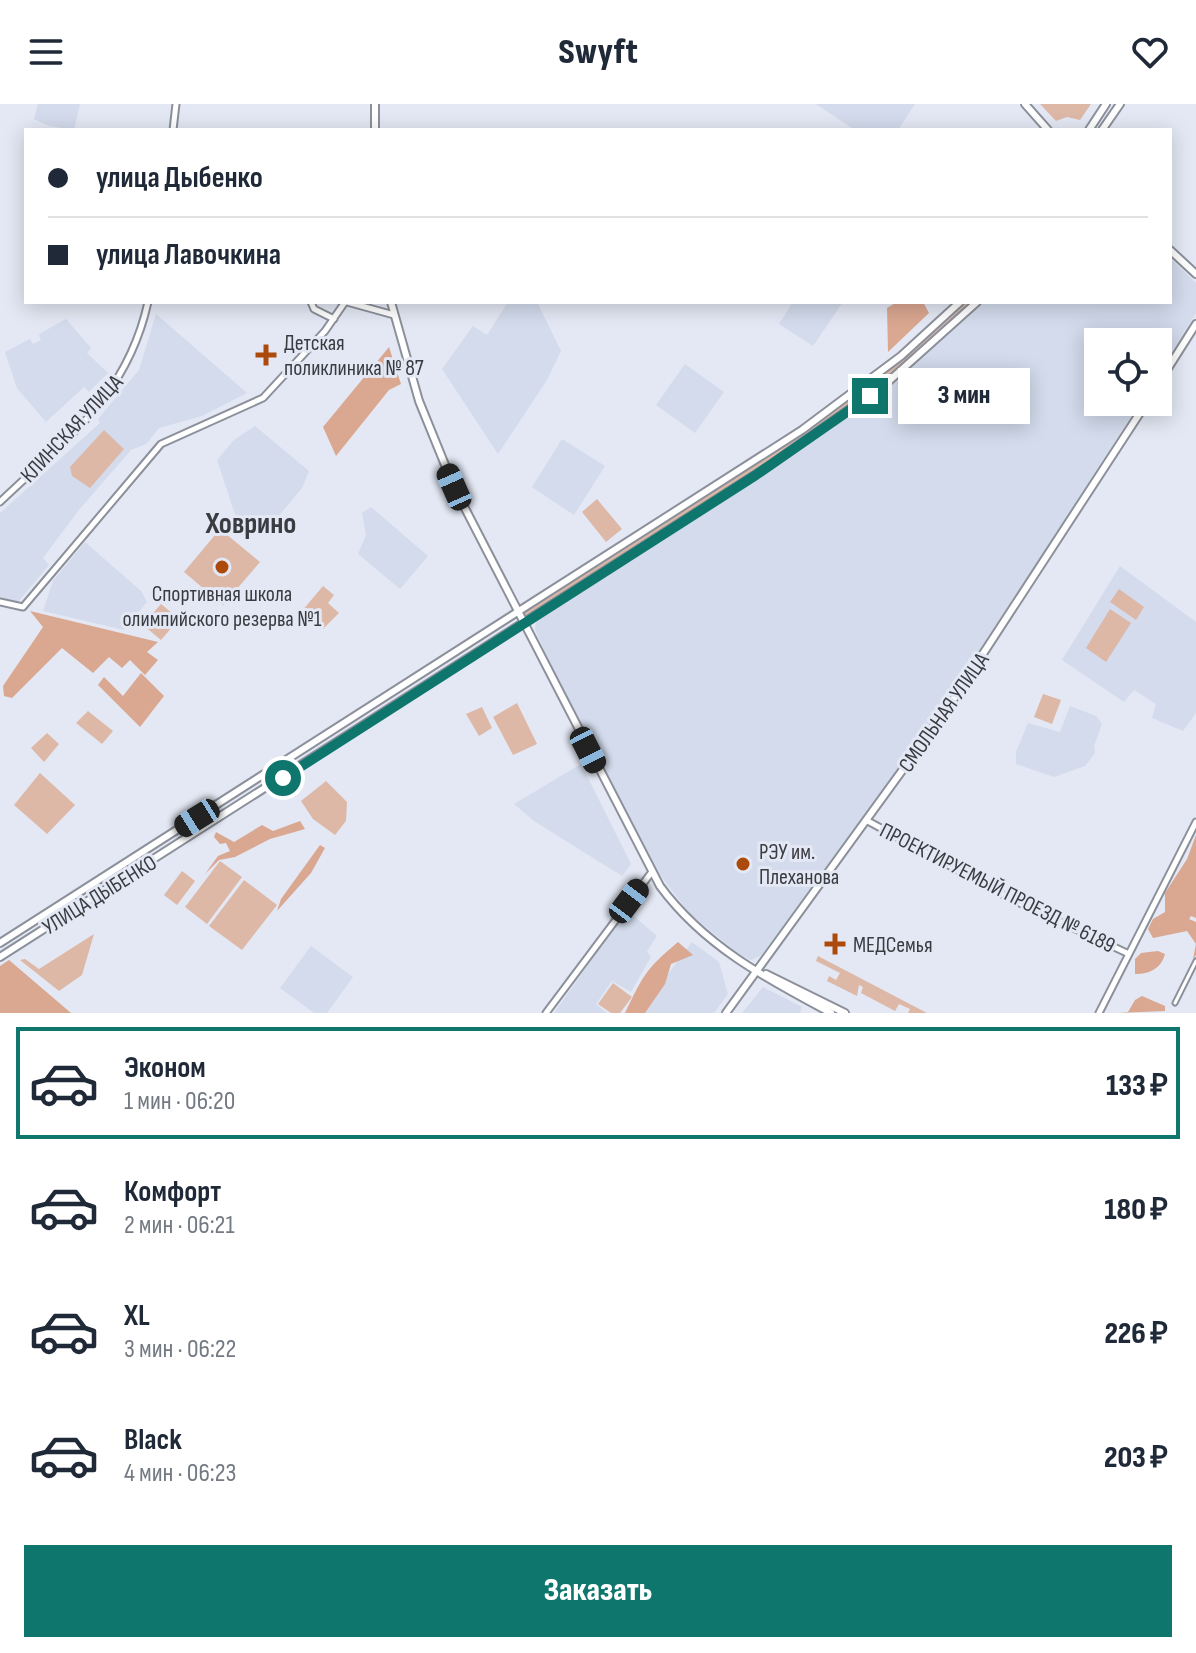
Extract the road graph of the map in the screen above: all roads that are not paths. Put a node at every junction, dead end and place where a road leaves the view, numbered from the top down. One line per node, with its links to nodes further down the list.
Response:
1 (176, 104): 6 (street)
2 (375, 104): 7 (main road)
3 (1025, 104): 8 (main road)
4 (1106, 104): 9 (main road)
5 (1120, 104): 10 (main road)
6 (173, 128)
7 (375, 128)
8 (1046, 128)
9 (1090, 128)
10 (1103, 128)
11 (1172, 252): 12 (main road)
12 (1196, 274)
13 (147, 304): 29 (street, КЛИНСКАЯ УЛИЦА)
14 (312, 304): 21 (street)
15 (345, 304): 21 (street)
16 (353, 304): 20 (street)
17 (391, 304): 20 (main road)
18 (958, 304): 24 (main road, УЛИЦА ДЫБЕНКО)
19 (975, 304): 26 (main road, УЛИЦА ДЫБЕНКО)
20 (394, 315): 31 (main road)
21 (334, 319): 30 (street)
22 (1196, 324): 23 (main road)
23 (1172, 362)
24 (844, 402): 25 (main road, УЛИЦА ДЫБЕНКО); 26 (main road)
25 (831, 410): 28 (main road); 31 (main road, УЛИЦА ДЫБЕНКО)
26 (850, 411): 28 (main road, УЛИЦА ДЫБЕНКО)
27 (1138, 416): 37 (main road, СМОЛЬНАЯ УЛИЦА)
28 (838, 419): 32 (main road, УЛИЦА ДЫБЕНКО)
29 (0, 502)
30 (0, 602)
31 (518, 613): 32 (main road); 33 (main road, УЛИЦА ДЫБЕНКО)
32 (524, 625): 34 (main road, УЛИЦА ДЫБЕНКО); 39 (main road)
33 (460, 650): 34 (street); 35 (main road, УЛИЦА ДЫБЕНКО)
34 (467, 661): 36 (main road, УЛИЦА ДЫБЕНКО)
35 (352, 718): 36 (street); 40 (main road, УЛИЦА ДЫБЕНКО)
36 (360, 729): 42 (main road, УЛИЦА ДЫБЕНКО)
37 (866, 820): 41 (street, ПРОЕКТИРУЕМЫЙ ПРОЕЗД № 6189); 44 (main road, СМОЛЬНАЯ УЛИЦА)
38 (1196, 822): 41 (street)
39 (651, 873): 44 (main road); 46 (street)
40 (0, 943)
41 (1129, 954): 50 (street)
42 (0, 957)
43 (1196, 961): 45 (street)
44 (757, 971): 47 (main road, СМОЛЬНАЯ УЛИЦА); 48 (main road); 49 (main road)
45 (1175, 1003)
46 (546, 1013)
47 (726, 1013)
48 (831, 1013)
49 (845, 1013)
50 (1099, 1013)

